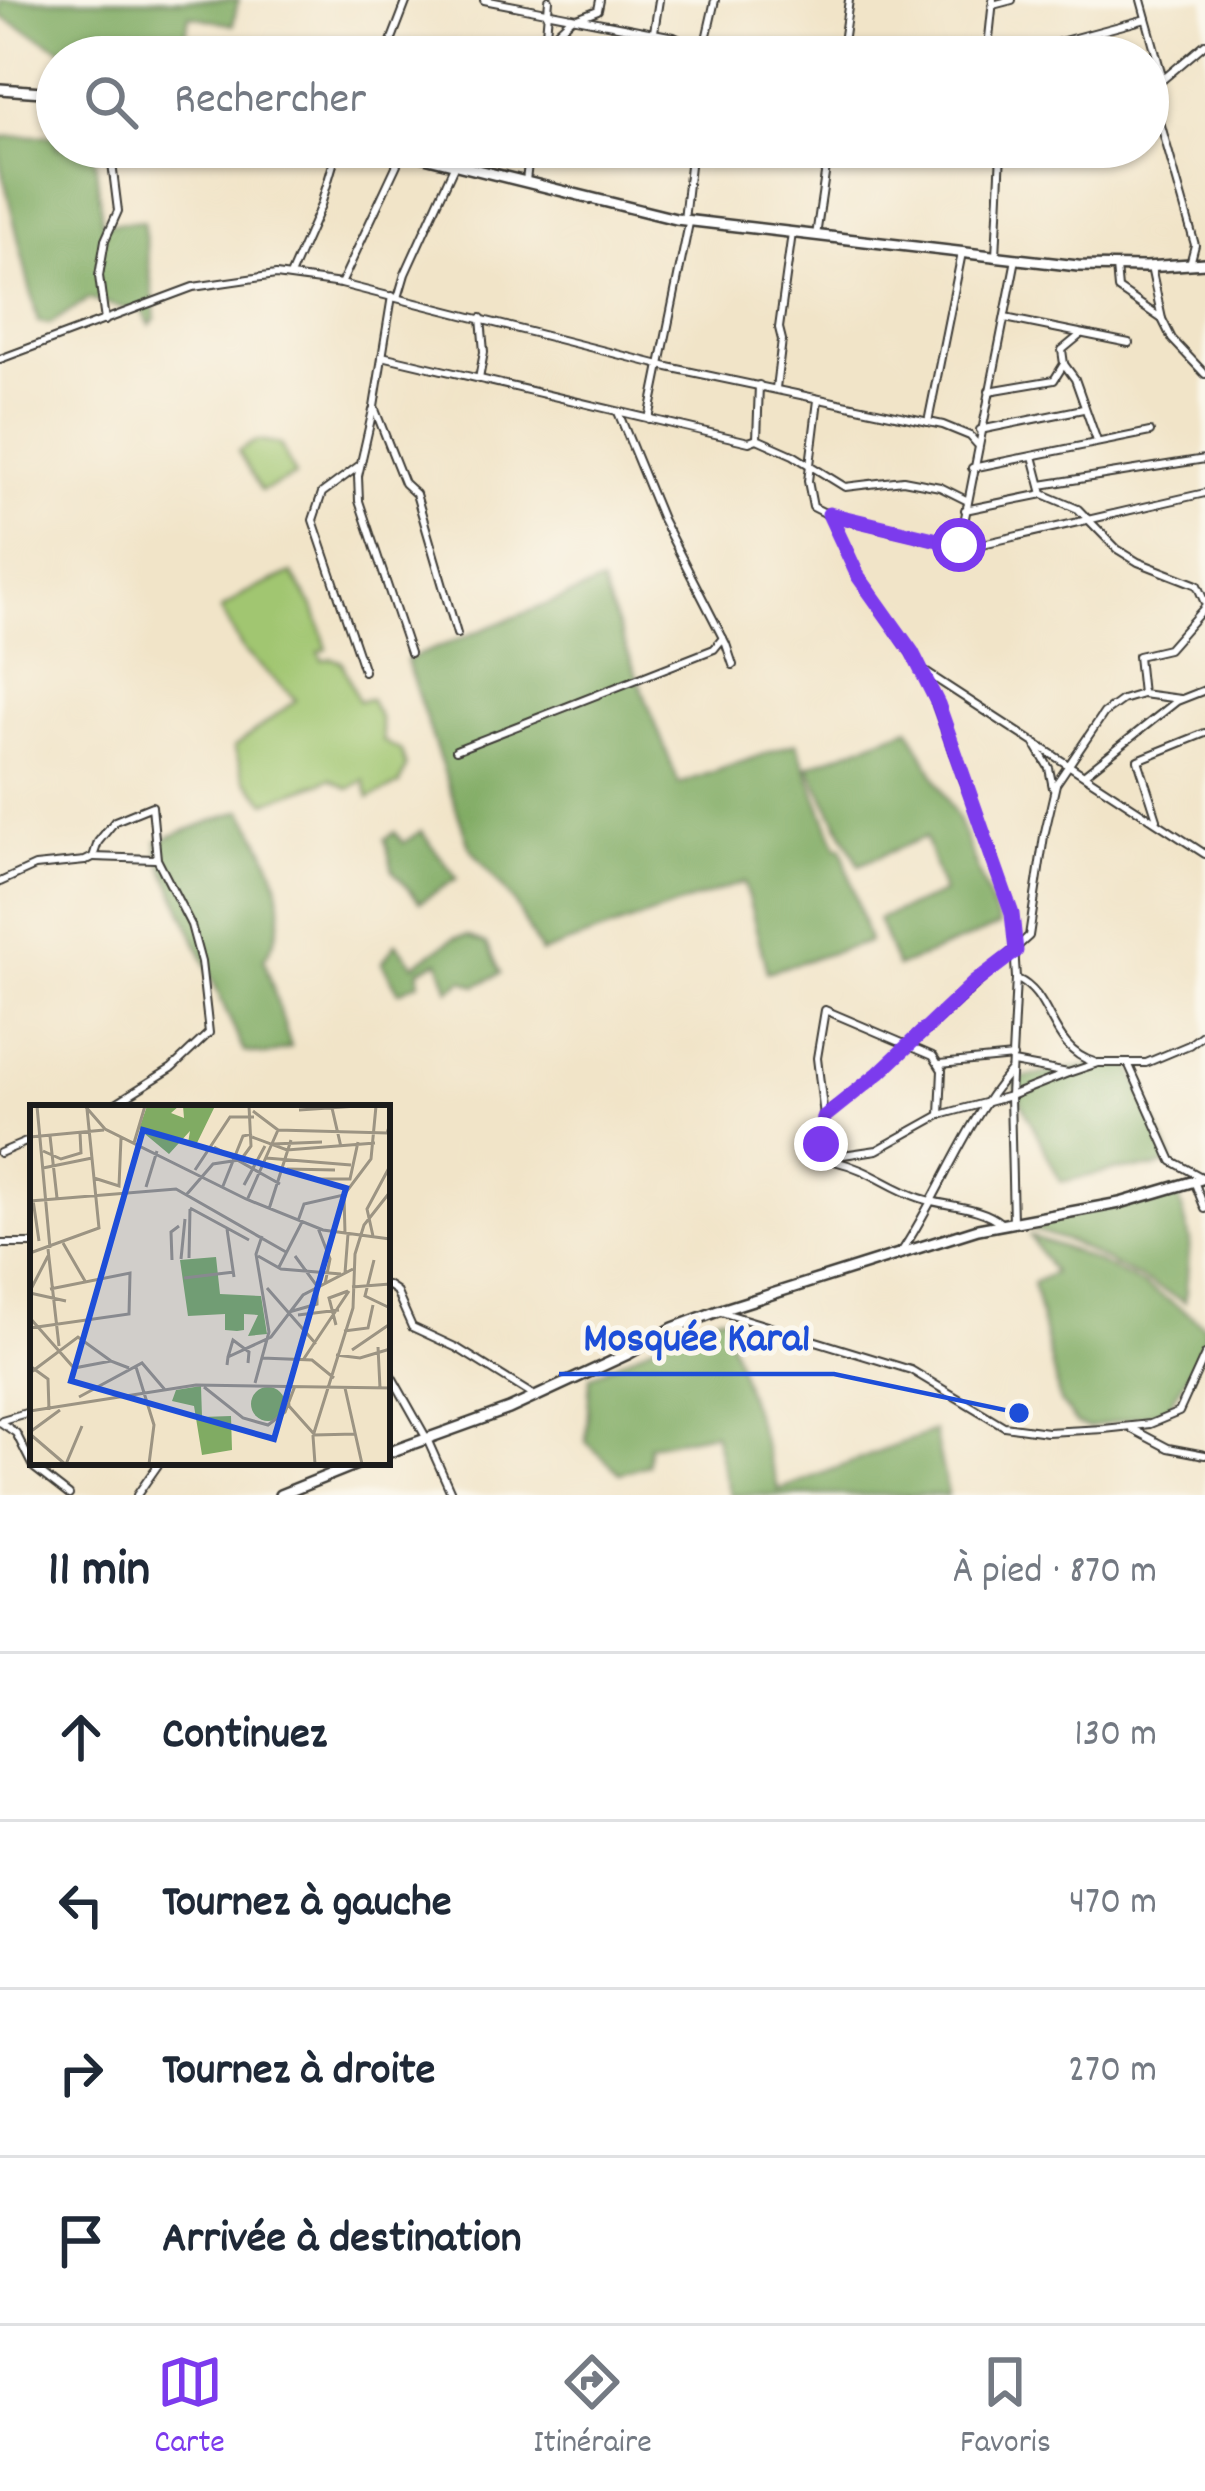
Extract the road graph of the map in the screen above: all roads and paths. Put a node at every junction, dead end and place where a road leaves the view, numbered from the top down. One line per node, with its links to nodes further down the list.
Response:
1 (407, 0): 16 (street)
2 (484, 0): 11 (street)
3 (549, 0): 11 (street)
4 (659, 0): 15 (street)
5 (716, 0): 21 (street)
6 (848, 0): 22 (street)
7 (1012, 0): 9 (street)
8 (1141, 0): 13 (street)
9 (993, 3): 23 (street)
10 (599, 5): 12 (street); 14 (street)
11 (549, 13): 12 (street); 17 (street)
12 (574, 18): 14 (street); 18 (street)
13 (1147, 19): 24 (street); 25 (street)
14 (609, 25): 15 (street)
15 (654, 33): 19 (street); 20 (street)
16 (393, 36)
17 (548, 36)
18 (553, 36)
19 (654, 36)
20 (668, 36)
21 (707, 36)
22 (844, 36)
23 (989, 36)
24 (1083, 36)
25 (1152, 36)
26 (1205, 44): 27 (street)
27 (1169, 74)
28 (0, 88): 29 (street)
29 (36, 91)
30 (1169, 158): 48 (street)
31 (113, 168): 57 (street)
32 (332, 168): 51 (street)
33 (395, 168): 52 (street)
34 (453, 168): 53 (street)
35 (472, 168): 40 (street)
36 (528, 168): 40 (street)
37 (690, 168): 41 (street)
38 (826, 168): 43 (street)
39 (999, 168): 45 (street)
40 (526, 181): 41 (street)
41 (686, 220): 42 (street); 63 (street)
42 (791, 233): 43 (street); 67 (street)
43 (816, 236): 44 (street)
44 (962, 253): 45 (street); 74 (street)
45 (996, 256): 46 (street)
46 (1016, 259): 49 (street); 55 (street)
47 (1205, 263): 48 (street)
48 (1190, 264): 50 (street)
49 (1116, 266): 50 (street); 56 (street)
50 (1151, 267): 56 (street)
51 (290, 276): 52 (street); 57 (street)
52 (341, 284): 53 (street)
53 (395, 297): 54 (street); 60 (street)
54 (481, 318): 63 (street); 65 (street)
55 (1005, 318): 58 (street); 68 (street)
56 (1162, 319): 64 (street)
57 (105, 321): 61 (street)
58 (1079, 336): 59 (street); 62 (street)
59 (1130, 344)
60 (382, 356): 65 (street); 70 (street)
61 (0, 359)
62 (1064, 364): 68 (street); 71 (street)
63 (662, 365): 66 (street); 73 (street)
64 (1205, 374)
65 (479, 379): 72 (street)
66 (759, 385): 67 (street); 77 (street)
67 (776, 388): 69 (street)
68 (989, 391): 75 (street)
69 (818, 400): 74 (street); 82 (street)
70 (374, 406): 83 (street); 92 (street)
71 (1084, 409): 75 (street); 78 (street)
72 (618, 412): 73 (street); 93 (street)
73 (649, 419): 77 (street)
74 (928, 422): 79 (street)
75 (980, 430): 79 (street)
76 (1150, 432): 78 (street)
77 (757, 439): 82 (street)
78 (1097, 441): 80 (street)
79 (977, 444): 84 (street)
80 (1033, 456): 84 (street); 85 (street)
81 (1205, 459): 85 (street)
82 (809, 465): 87 (street); 88 (street)
83 (360, 466): 94 (street); 97 (street)
84 (972, 468): 87 (street)
85 (1042, 489): 87 (street); 89 (street)
86 (1205, 493): 89 (street)
87 (966, 505): 90 (street)
88 (829, 514): 90 (street); 96 (street)
89 (1090, 519): 90 (street); 91 (street)
90 (959, 545)
91 (1205, 605): 99 (street)
92 (457, 634)
93 (723, 638): 95 (street); 104 (street)
94 (410, 652)
95 (733, 665)
96 (922, 668): 103 (street); 114 (street)
97 (364, 671)
98 (1205, 690): 100 (street)
99 (1142, 694): 100 (street); 106 (street)
100 (1180, 699): 102 (street)
101 (1205, 733): 105 (street)
102 (1131, 741): 105 (street); 107 (street)
103 (1034, 743): 106 (street); 108 (street)
104 (456, 750)
105 (1138, 760): 109 (street)
106 (1070, 762): 107 (street); 108 (street)
107 (1086, 773): 109 (street)
108 (1053, 792): 114 (street)
109 (1157, 820): 110 (street)
110 (1205, 854)
111 (93, 856): 112 (street); 112 (street); 113 (street)
112 (157, 859): 125 (street)
113 (0, 882)
114 (1016, 951): 115 (street); 117 (street)
115 (1016, 979): 118 (street); 119 (street)
116 (1205, 1033): 121 (street)
117 (908, 1045): 120 (street); 127 (street); 127 (street)
118 (1012, 1063): 120 (street); 122 (street); 123 (street); 124 (street)
119 (1098, 1063): 121 (street); 122 (street)
120 (940, 1064): 126 (street)
121 (1127, 1064): 131 (street)
122 (1068, 1073): 123 (street)
123 (1010, 1096): 124 (street); 134 (street)
124 (985, 1104): 126 (street); 132 (street)
125 (113, 1105)
126 (940, 1114): 130 (street)
127 (824, 1117): 130 (street)
128 (30, 1140): 129 (street)
129 (0, 1154)
130 (834, 1162): 132 (street)
131 (1201, 1179): 133 (street); 134 (street)
132 (932, 1202): 134 (street); 135 (street)
133 (1205, 1209)
134 (1008, 1224): 135 (street)
135 (899, 1254): 137 (street)
136 (390, 1287): 140 (street)
137 (718, 1311): 140 (street); 143 (street)
138 (1205, 1355): 143 (street)
139 (390, 1373): 144 (street)
140 (536, 1397): 144 (street)
141 (30, 1412): 142 (street)
142 (0, 1421): 147 (street)
143 (1129, 1427): 146 (street)
144 (428, 1439): 145 (street); 154 (street)
145 (390, 1452)
146 (1205, 1455)
147 (30, 1461)
148 (32, 1465): 151 (street)
149 (158, 1465): 152 (street)
150 (355, 1465): 153 (street)
151 (69, 1495)
152 (137, 1495)
153 (280, 1495)
154 (452, 1495)

